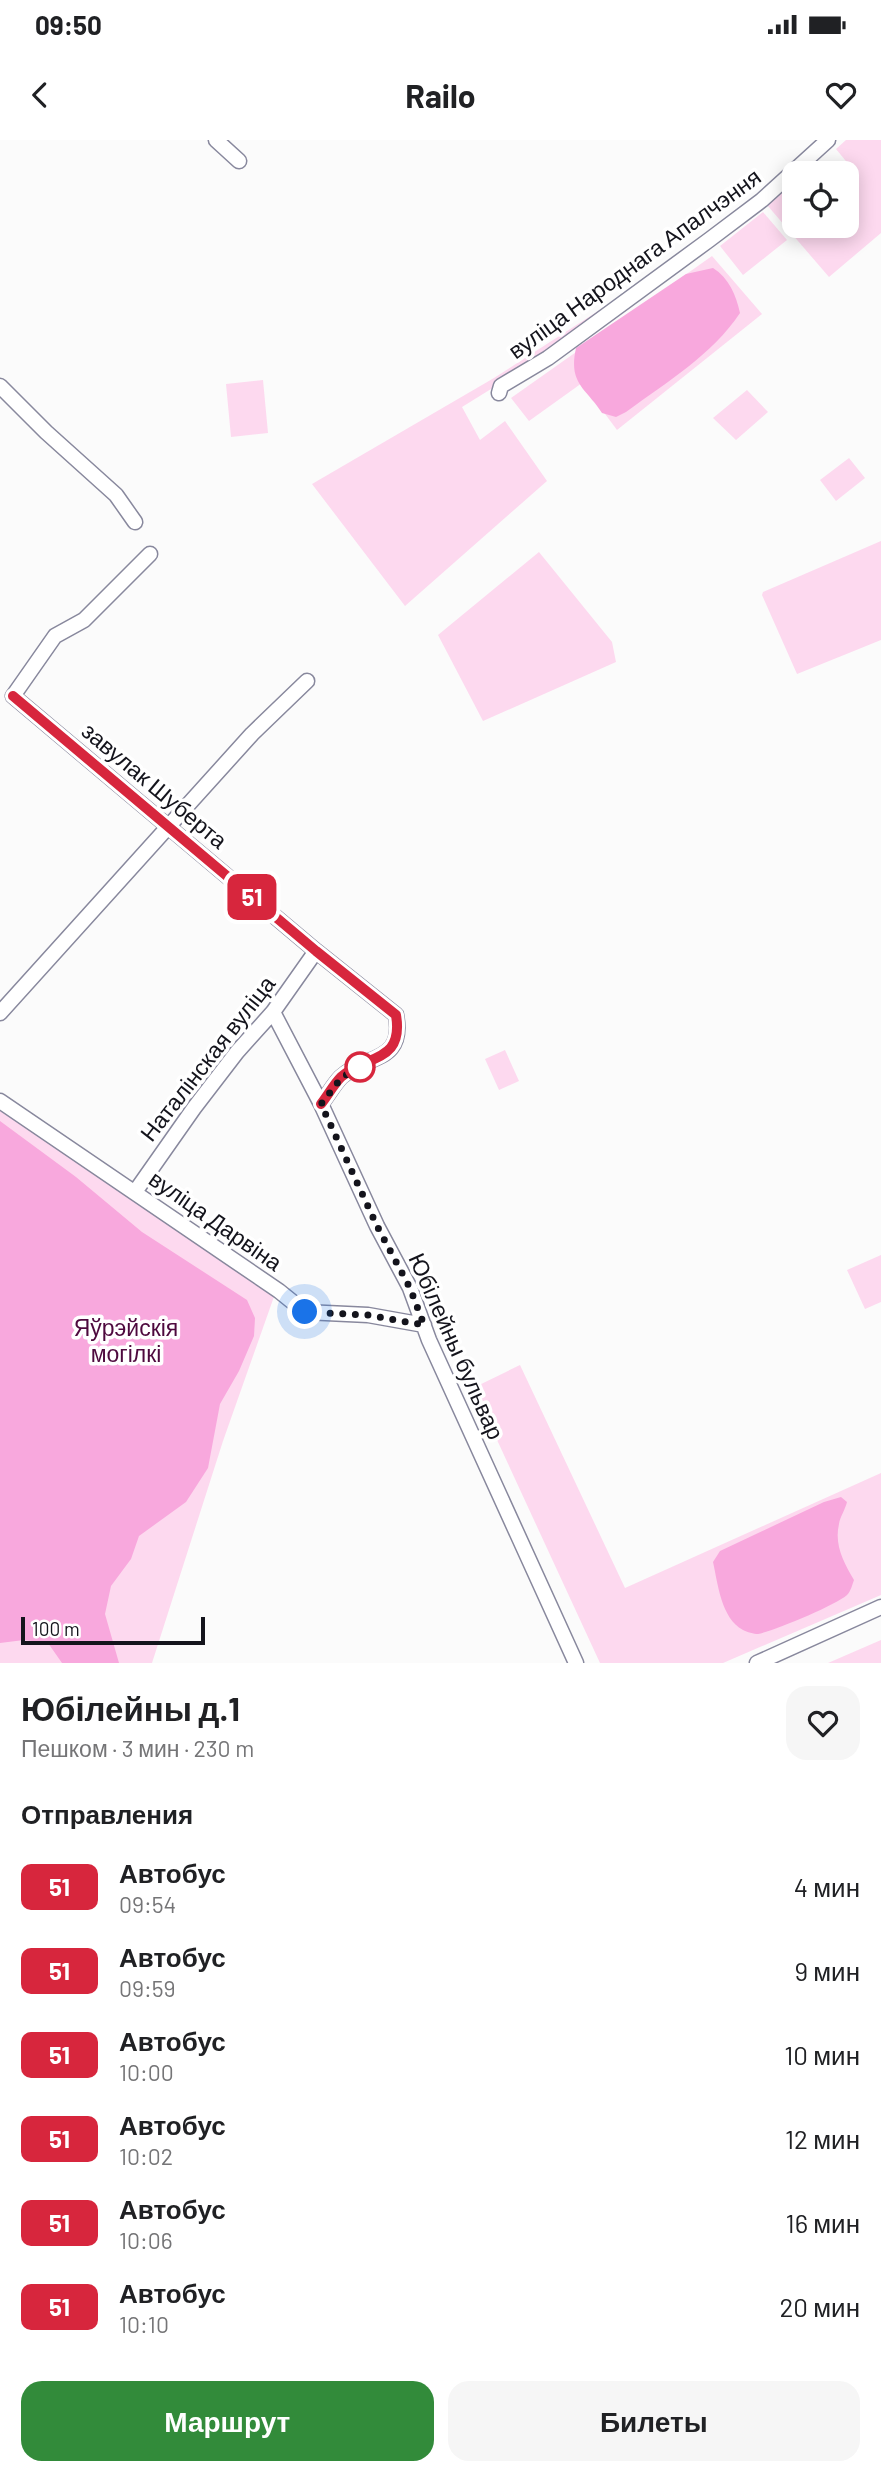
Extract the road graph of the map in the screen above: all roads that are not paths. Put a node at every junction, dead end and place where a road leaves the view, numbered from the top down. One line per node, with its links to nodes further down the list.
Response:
1 (216, 140): 3 (street)
2 (828, 140): 5 (street, вуліца Народнага Апалчэння)
3 (239, 161)
4 (0, 386): 6 (street)
5 (499, 393)
6 (135, 522)
7 (150, 554): 9 (street)
8 (307, 681): 10 (street)
9 (7, 696): 10 (street, завулак Шуберта)
10 (169, 827): 11 (street, завулак Шуберта); 13 (street)
11 (316, 951): 12 (street, Наталінская вуліца); 15 (street, завулак Шуберта)
12 (273, 1012): 15 (street, Юбілейны бульвар); 16 (street, Наталінская вуліца)
13 (0, 1013)
14 (0, 1101): 16 (street, вуліца Дарвіна)
15 (321, 1104): 17 (street, Юбілейны бульвар)
16 (135, 1192): 17 (street, вуліца Дарвіна)
17 (424, 1325): 19 (street, Юбілейны бульвар)
18 (881, 1607): 20 (street)
19 (576, 1663)
20 (757, 1663)

